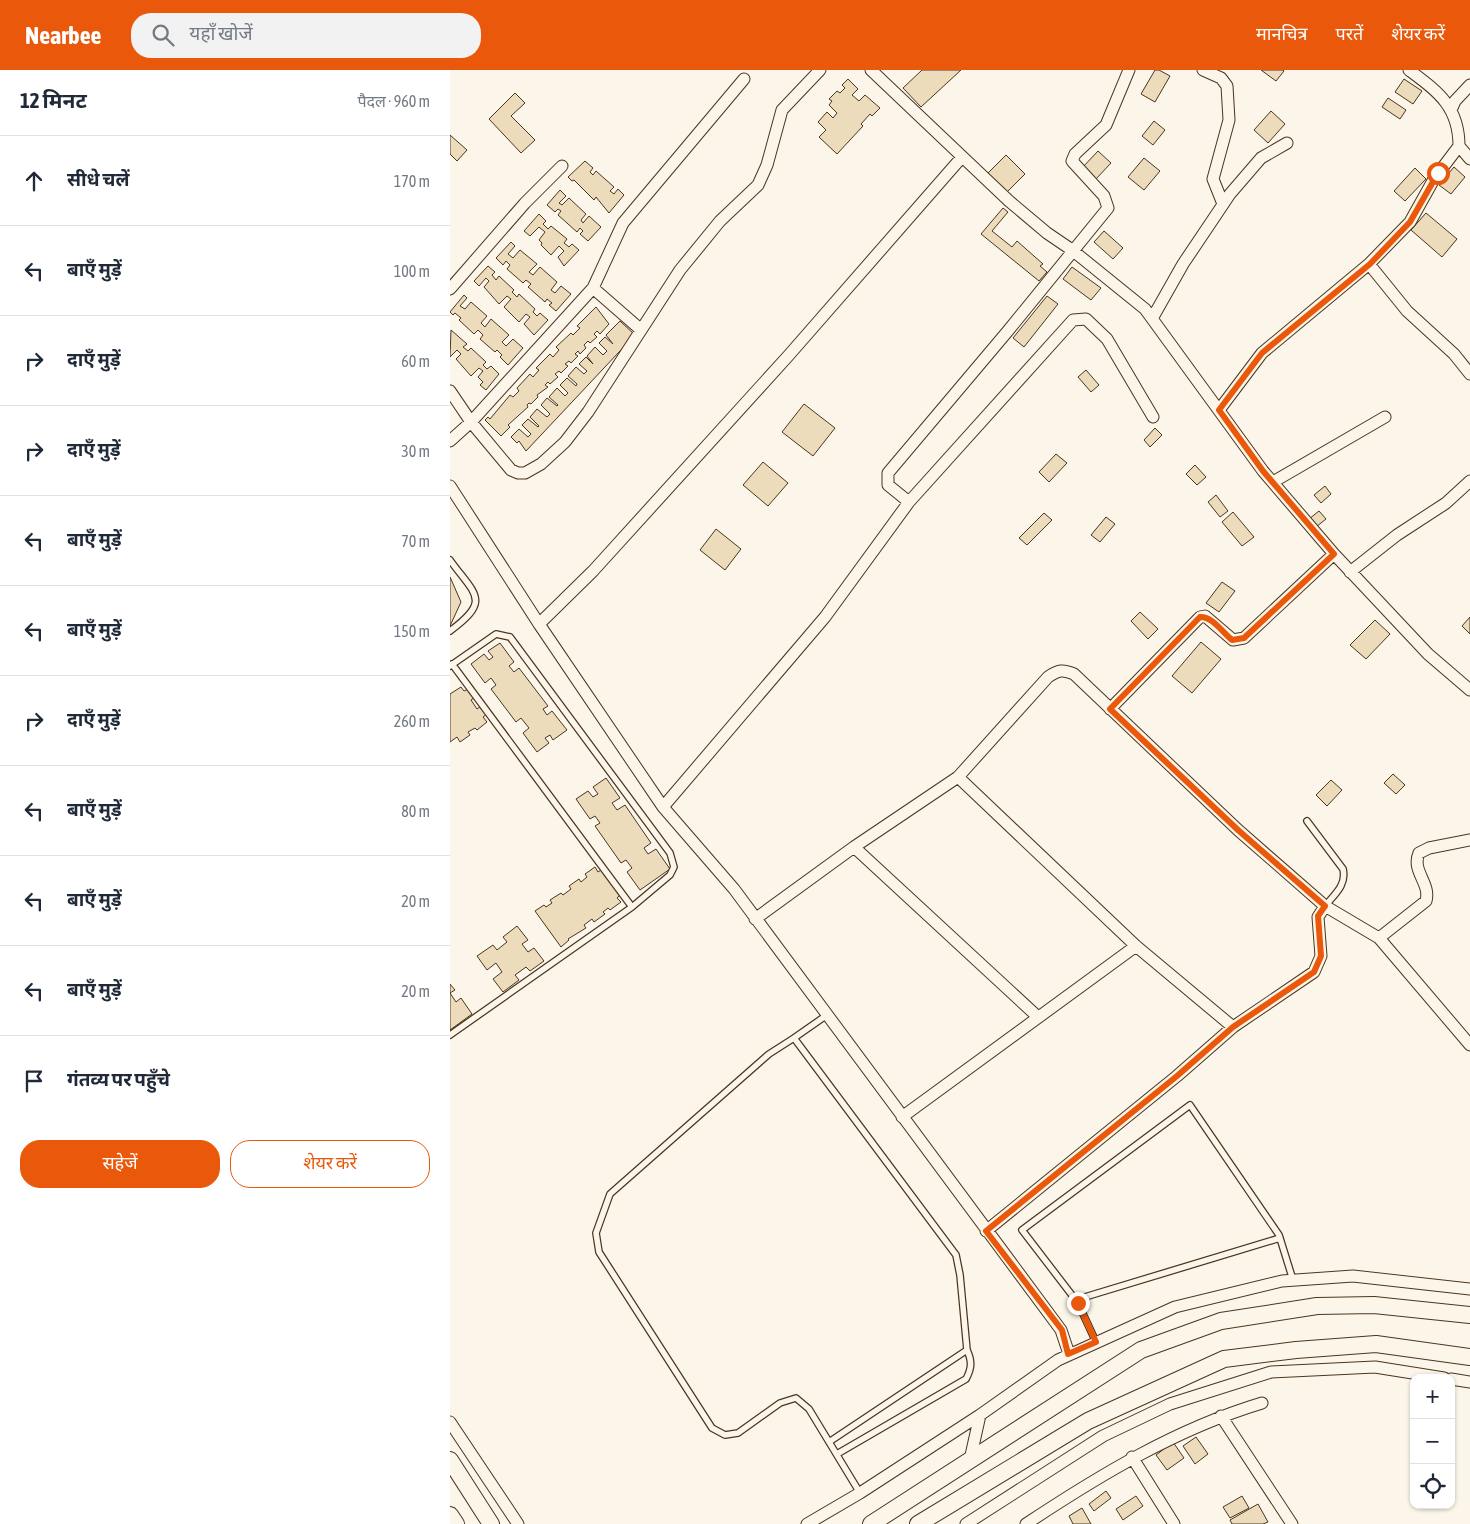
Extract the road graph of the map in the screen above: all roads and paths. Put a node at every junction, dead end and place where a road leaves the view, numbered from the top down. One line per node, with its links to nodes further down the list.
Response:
1 (820, 70): 20 (street)
2 (871, 70): 11 (street)
3 (1129, 70): 15 (street)
4 (1203, 70): 14 (street)
5 (1409, 70): 8 (street)
6 (744, 79): 17 (street)
7 (1470, 85): 8 (street)
8 (1450, 110): 10 (street)
9 (1288, 143): 14 (street)
10 (1460, 146): 12 (street); 16 (street)
11 (962, 157): 15 (street); 35 (street)
12 (1470, 159)
13 (562, 166): 18 (street)
14 (1223, 204): 19 (street)
15 (1072, 250): 19 (street); 31 (street)
16 (1370, 264): 21 (street); 23 (street)
17 (593, 288): 20 (street); 26 (street)
18 (450, 289)
19 (1153, 317): 23 (street)
20 (640, 329): 26 (street)
21 (1470, 374)
22 (450, 391): 26 (street)
23 (1219, 410): 29 (street)
24 (1153, 417): 31 (street)
25 (1385, 418): 29 (street)
26 (471, 422): 27 (street)
27 (450, 441)
28 (1470, 481): 34 (street)
29 (1273, 482): 32 (street)
30 (450, 486): 35 (street)
31 (909, 502): 41 (street)
32 (1334, 554): 34 (street); 39 (street)
33 (450, 560): 36 (lane)
34 (1350, 572): 38 (street)
35 (539, 624): 41 (street)
36 (450, 632)
37 (451, 665): 46 (lane); 46 (lane)
38 (1470, 690)
39 (1110, 709): 40 (street); 45 (street)
40 (958, 777): 44 (street); 49 (street)
41 (663, 807): 47 (street)
42 (1307, 821): 45 (lane)
43 (1470, 840): 48 (street)
44 (854, 847): 47 (street); 51 (street)
45 (1325, 906): 48 (street); 52 (street)
46 (632, 907): 53 (lane)
47 (756, 919): 50 (street)
48 (1379, 938): 55 (street)
49 (1136, 946): 51 (street); 52 (street)
50 (827, 1015): 54 (lane); 56 (street)
51 (1038, 1017): 56 (street)
52 (1233, 1027): 57 (street)
53 (450, 1035)
54 (794, 1038): 64 (lane); 74 (lane)
55 (1470, 1045)
56 (902, 1117): 57 (street)
57 (986, 1231): 65 (street)
58 (1280, 1238): 59 (lane); 61 (lane); 61 (lane)
59 (1293, 1280): 60 (street); 63 (street)
60 (1470, 1289)
61 (1075, 1300): 63 (lane)
62 (1470, 1315): 78 (street)
63 (1096, 1342): 65 (street)
64 (967, 1350): 74 (lane); 75 (lane)
65 (1068, 1354): 71 (street)
66 (1470, 1357): 86 (street)
67 (1421, 1374): 87 (street)
68 (1455, 1380): 69 (street)
69 (1470, 1382)
70 (1262, 1403): 72 (street)
71 (980, 1415): 78 (street); 79 (street)
72 (1221, 1416): 76 (street); 90 (street)
73 (450, 1422): 83 (street)
74 (830, 1442): 75 (lane)
75 (837, 1454): 79 (lane)
76 (1132, 1457): 88 (street); 89 (street)
77 (450, 1460): 82 (street)
78 (970, 1460): 85 (street)
79 (860, 1493): 84 (street)
80 (450, 1515): 81 (street)
81 (456, 1524)
82 (491, 1524)
83 (518, 1524)
84 (807, 1524)
85 (871, 1524)
86 (918, 1524)
87 (966, 1524)
88 (1026, 1524)
89 (1174, 1524)
90 (1292, 1524)

